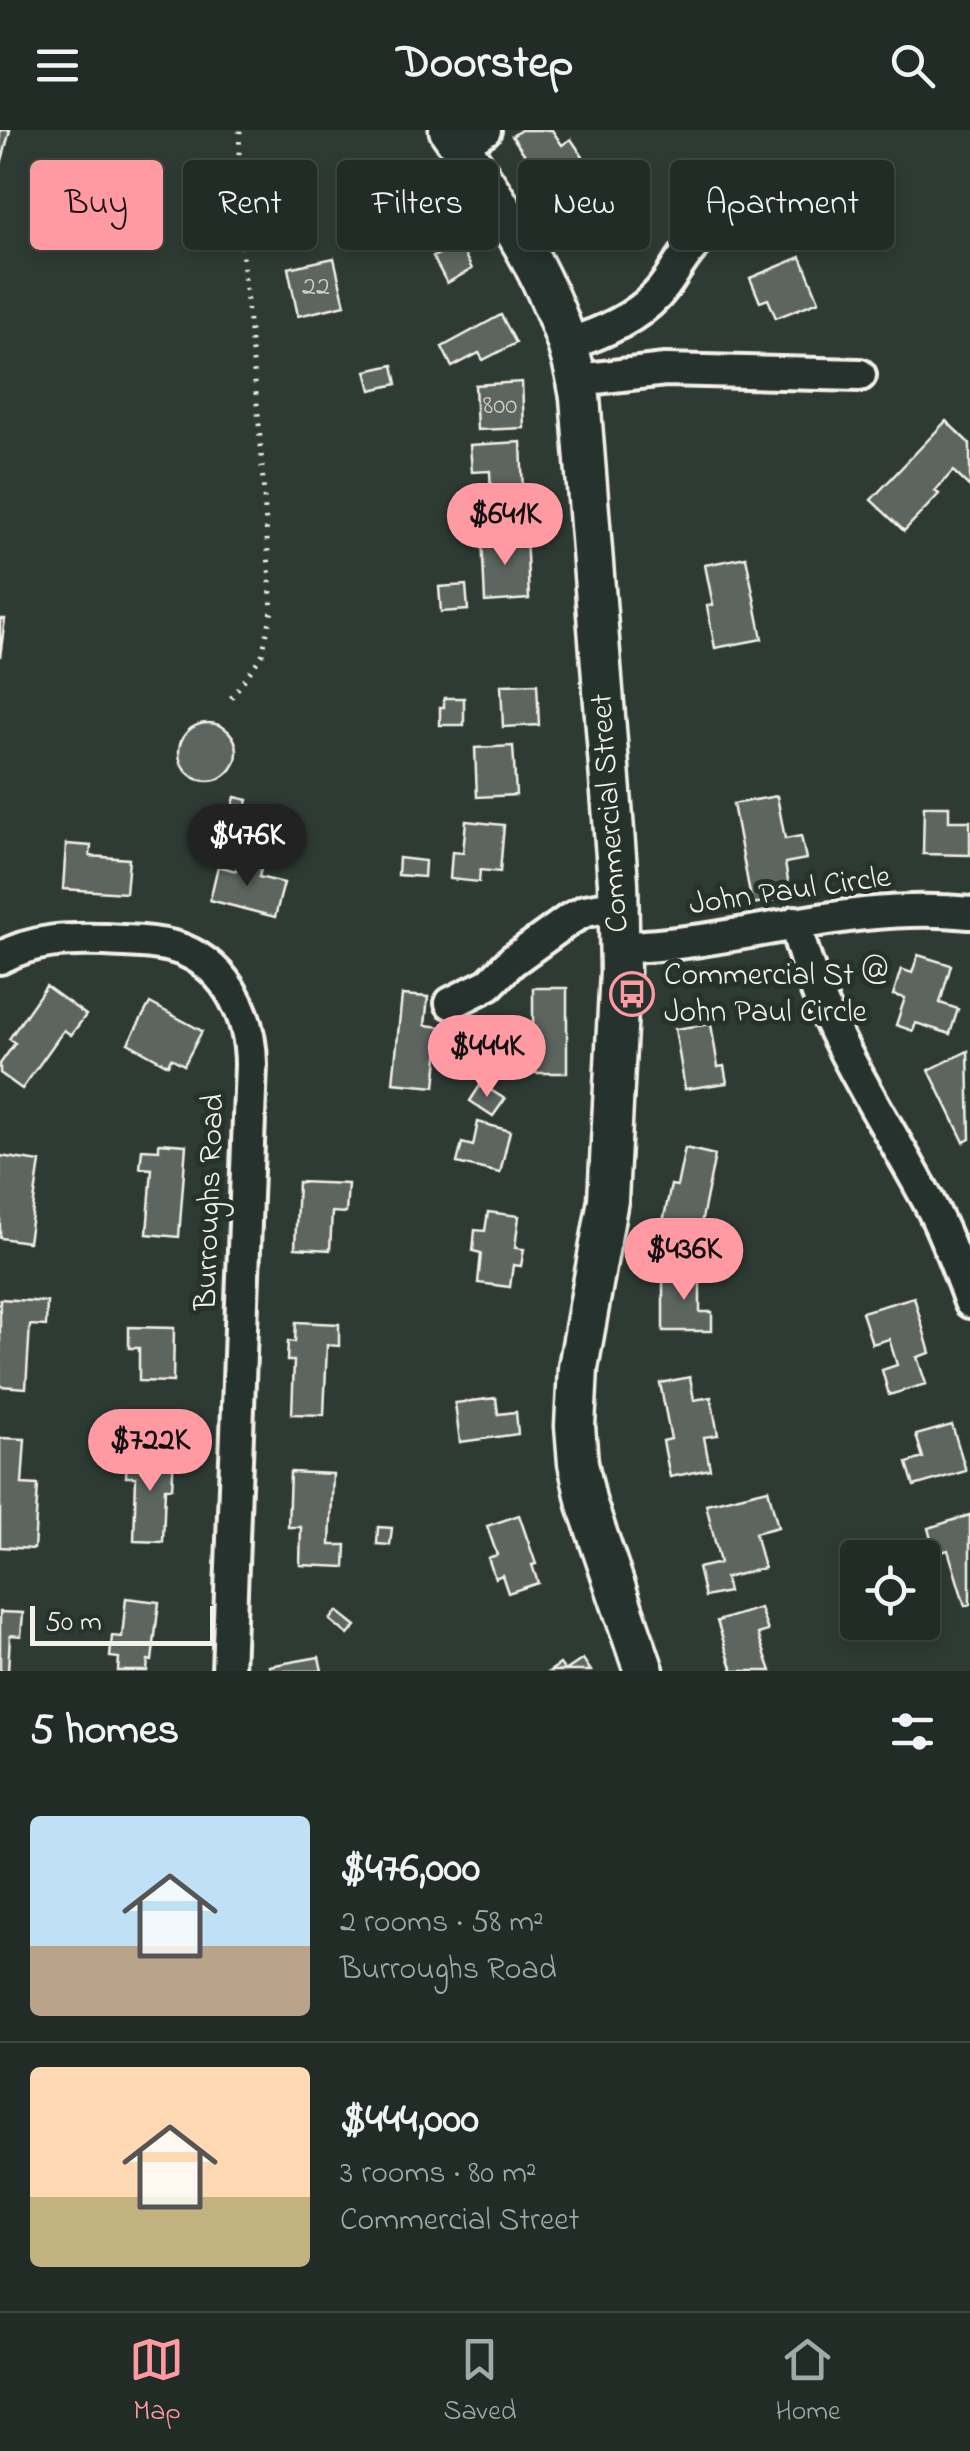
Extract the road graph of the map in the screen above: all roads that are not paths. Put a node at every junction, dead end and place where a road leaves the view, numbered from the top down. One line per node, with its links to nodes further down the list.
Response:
1 (464, 139): 3 (main road, Commercial Street)
2 (691, 250): 3 (street)
3 (573, 362): 4 (street); 5 (main road, Commercial Street)
4 (860, 375)
5 (619, 905): 8 (main road, Commercial Street); 10 (street)
6 (970, 913): 7 (street, John Paul Circle)
7 (795, 922): 8 (street, John Paul Circle); 11 (street)
8 (620, 947): 13 (main road, Commercial Street)
9 (0, 958): 12 (street, Burroughs Road)
10 (451, 1002)
11 (970, 1302)
12 (228, 1671)
13 (644, 1671)

